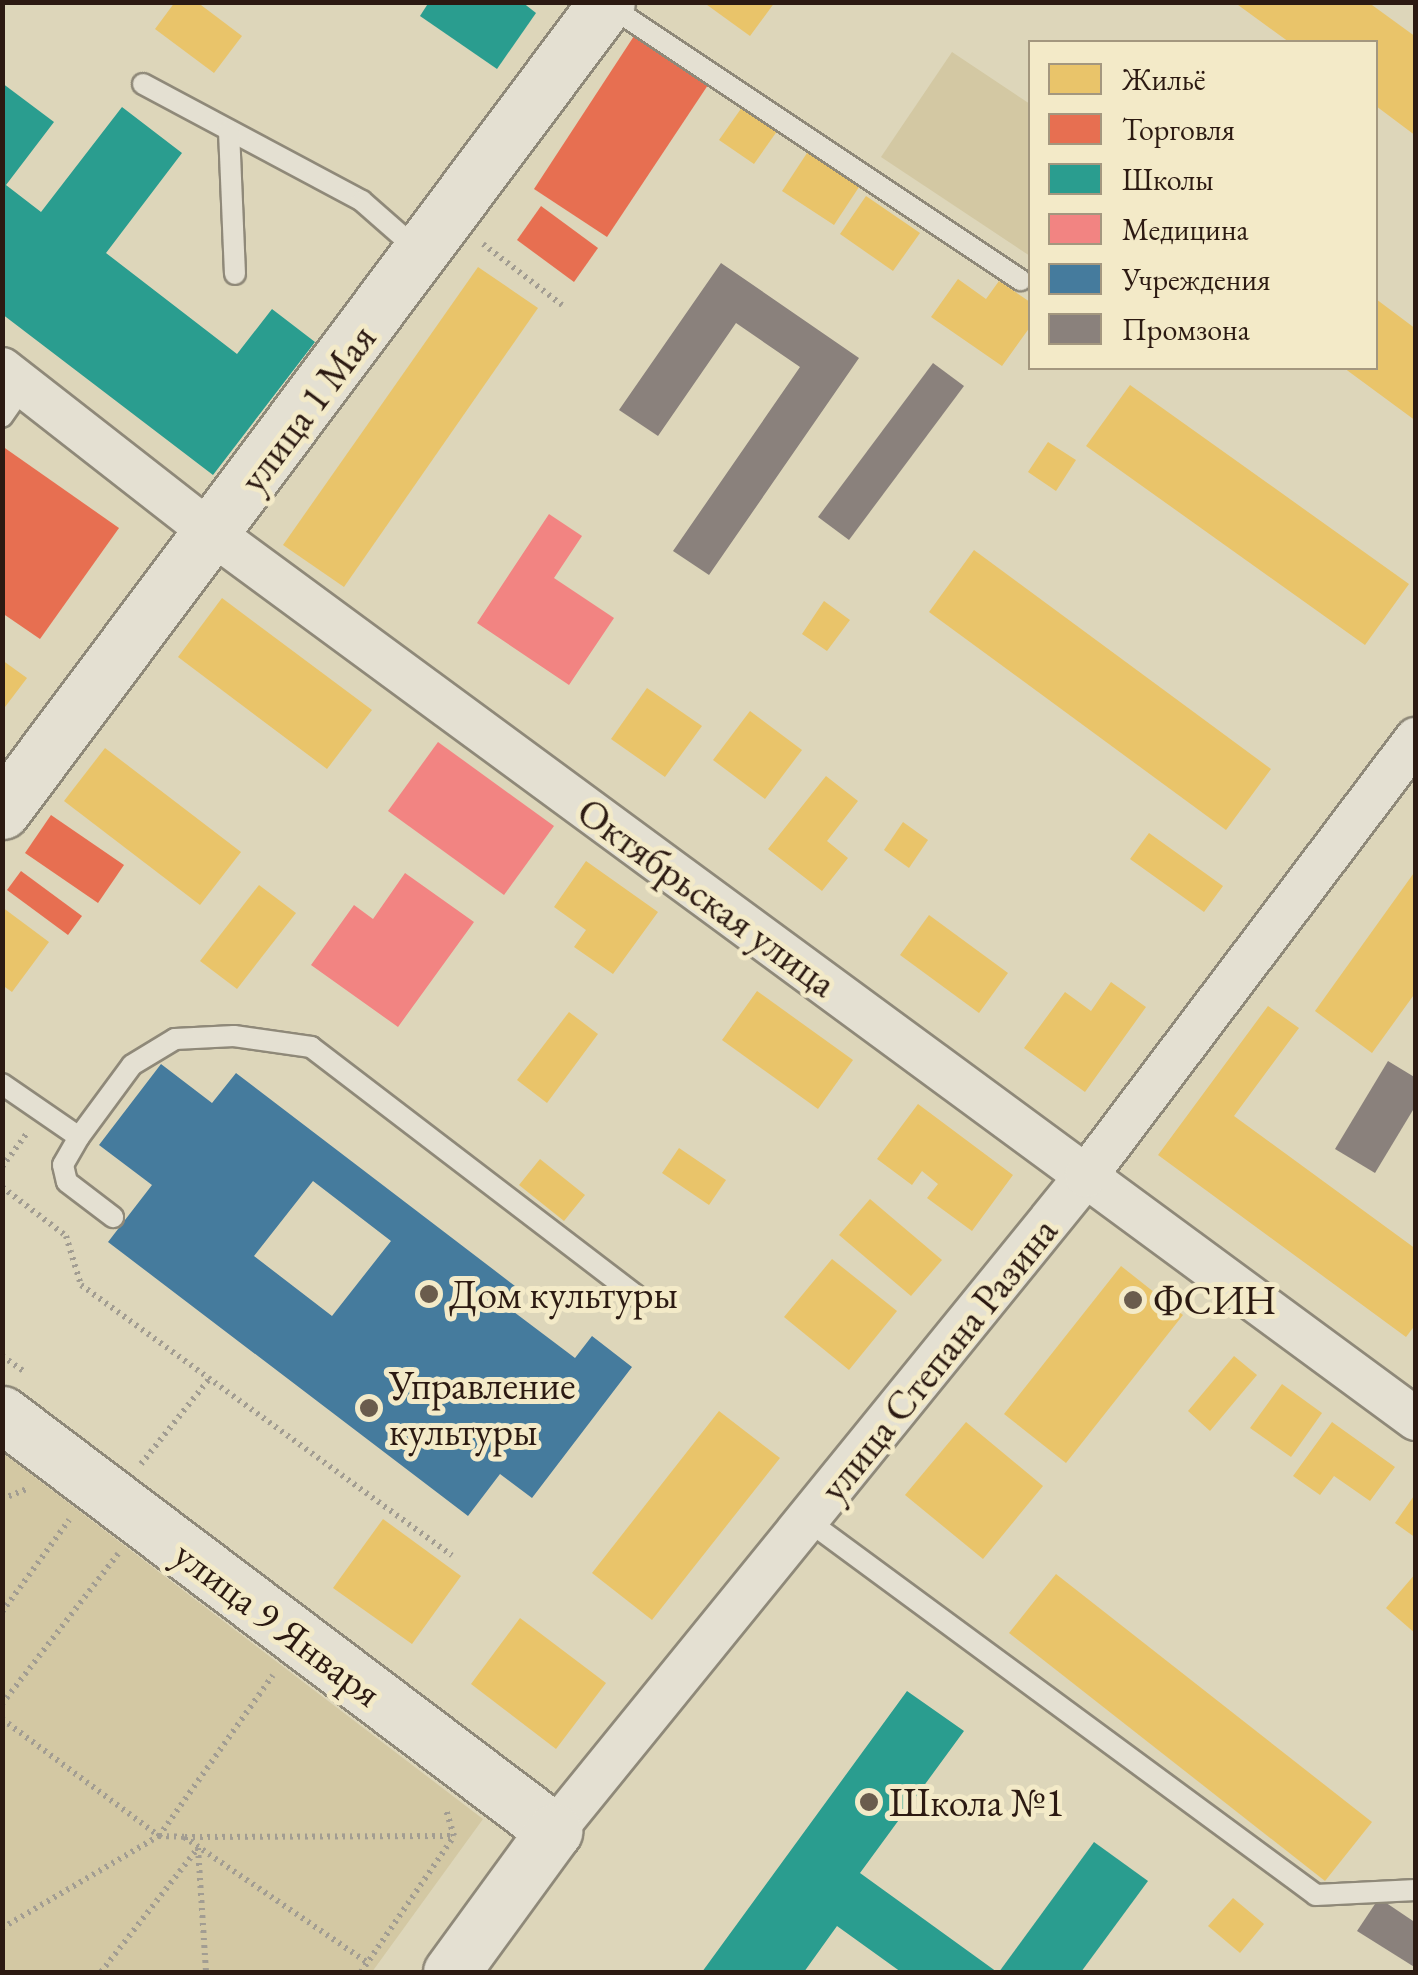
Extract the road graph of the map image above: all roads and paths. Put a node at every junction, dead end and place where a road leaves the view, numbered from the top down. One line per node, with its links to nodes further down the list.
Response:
1 (607, 3): 4 (main road, улица 1 Мая); 6 (lane)
2 (143, 84): 3 (lane)
3 (229, 132): 4 (lane); 5 (lane)
4 (437, 238): 7 (path); 9 (main road, улица 1 Мая)
5 (235, 274)
6 (1021, 280)
7 (562, 305)
8 (10, 391): 9 (street, Октябрьская улица)
9 (212, 533): 11 (main road, улица 1 Мая); 16 (street, Октябрьская улица)
10 (1416, 739): 16 (street, улица Степана Разина)
11 (2, 811)
12 (2, 1084): 13 (lane)
13 (42, 1112): 14 (lane); 15 (path)
14 (79, 1137): 18 (lane); 19 (lane)
15 (2, 1167)
16 (1086, 1176): 22 (street, Октябрьская улица); 29 (street, улица Степана Разина)
17 (2, 1187): 20 (path)
18 (113, 1217)
19 (638, 1297)
20 (210, 1378): 23 (path); 33 (path)
21 (2, 1414): 43 (main road, улица 9 Января)
22 (1416, 1419)
23 (134, 1472)
24 (16, 1478): 25 (path)
25 (30, 1487): 26 (path); 27 (path)
26 (45, 1497)
27 (2, 1500)
28 (59, 1506): 30 (path)
29 (808, 1520): 43 (street, улица Степана Разина); 48 (lane)
30 (82, 1522)
31 (62, 1530): 36 (path)
32 (106, 1538): 34 (path)
33 (452, 1556)
34 (137, 1561)
35 (110, 1565): 40 (path)
36 (2, 1612)
37 (261, 1658): 38 (path)
38 (276, 1670): 39 (path); 44 (path)
39 (292, 1682)
40 (2, 1704)
41 (2, 1720): 44 (path)
42 (440, 1802): 45 (path)
43 (554, 1831): 54 (main road, улица Степана Разина)
44 (158, 1836): 46 (path); 49 (path)
45 (454, 1836): 46 (path); 50 (path)
46 (184, 1837): 47 (path)
47 (198, 1848): 50 (path); 51 (path); 52 (path)
48 (1416, 1890)
49 (2, 1928)
50 (368, 1963): 53 (path)
51 (101, 1972)
52 (206, 1972)
53 (360, 1972)
54 (451, 1972)

